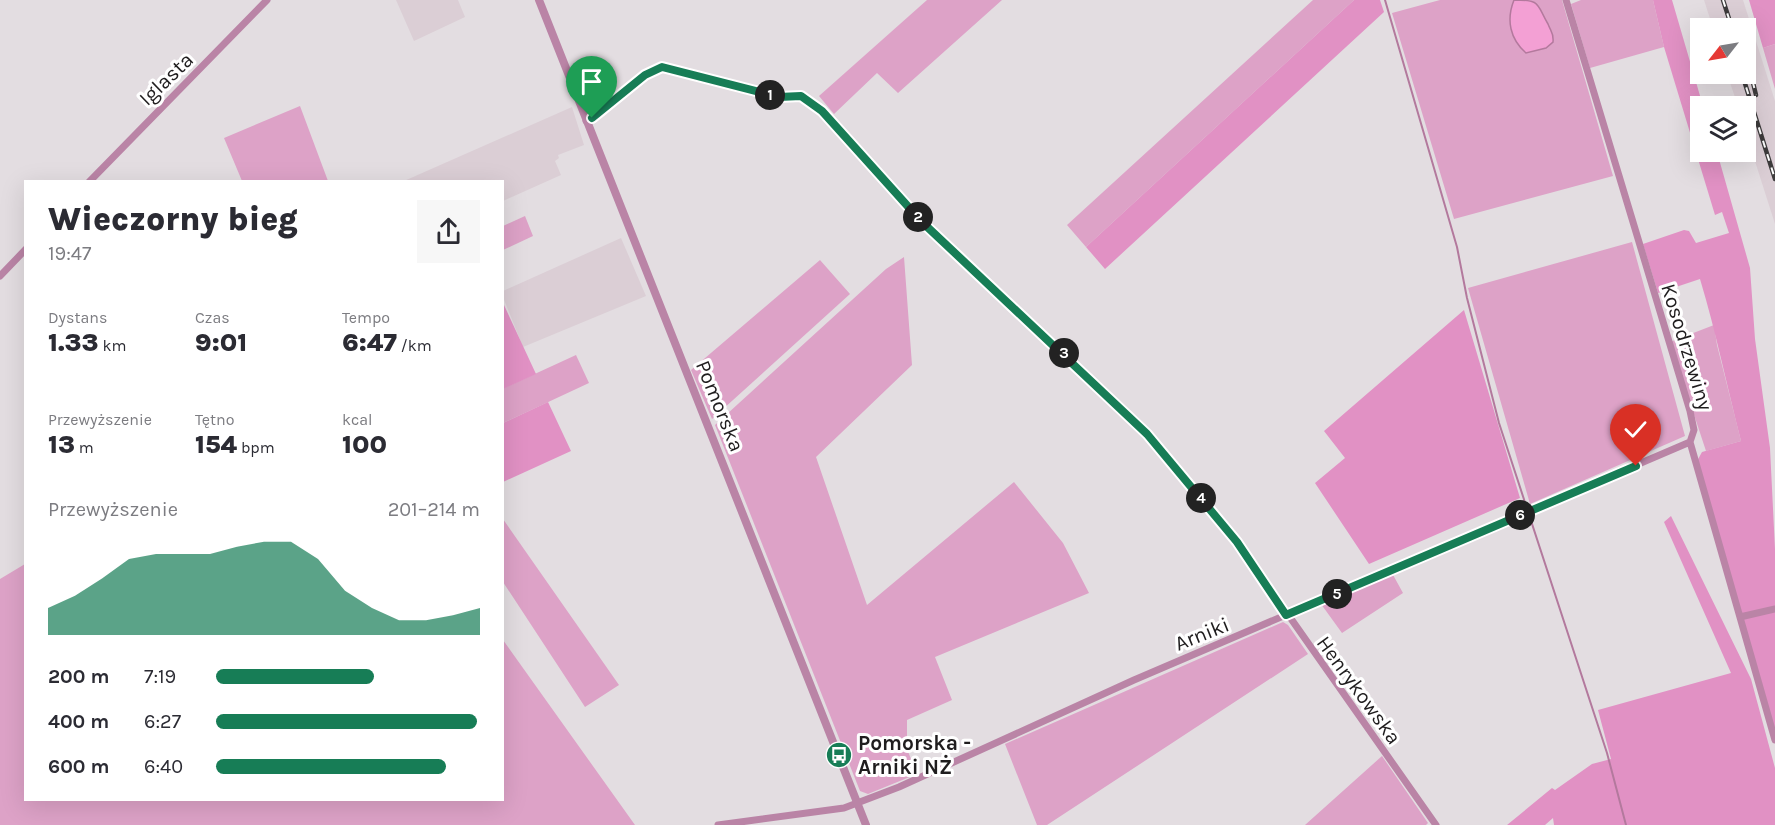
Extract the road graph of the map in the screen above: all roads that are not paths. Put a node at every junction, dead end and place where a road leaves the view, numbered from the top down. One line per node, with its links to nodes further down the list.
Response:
1 (267, 0): 5 (street, Iglasta)
2 (539, 0): 4 (street, Pomorska)
3 (1566, 0): 8 (street, Kosodrzewiny)
4 (586, 121): 10 (street, Henrykowska); 13 (street, Pomorska)
5 (91, 180)
6 (24, 251): 7 (street)
7 (0, 276)
8 (1690, 442): 10 (street, Arniki); 11 (street, Kosodrzewiny)
9 (1775, 609): 11 (street)
10 (1286, 615): 13 (street, Arniki); 16 (street, Henrykowska)
11 (1740, 617): 12 (street, Kosodrzewiny)
12 (1775, 740)
13 (858, 803): 14 (street, Arniki); 15 (street, Pomorska)
14 (718, 825)
15 (866, 825)
16 (1436, 825)

